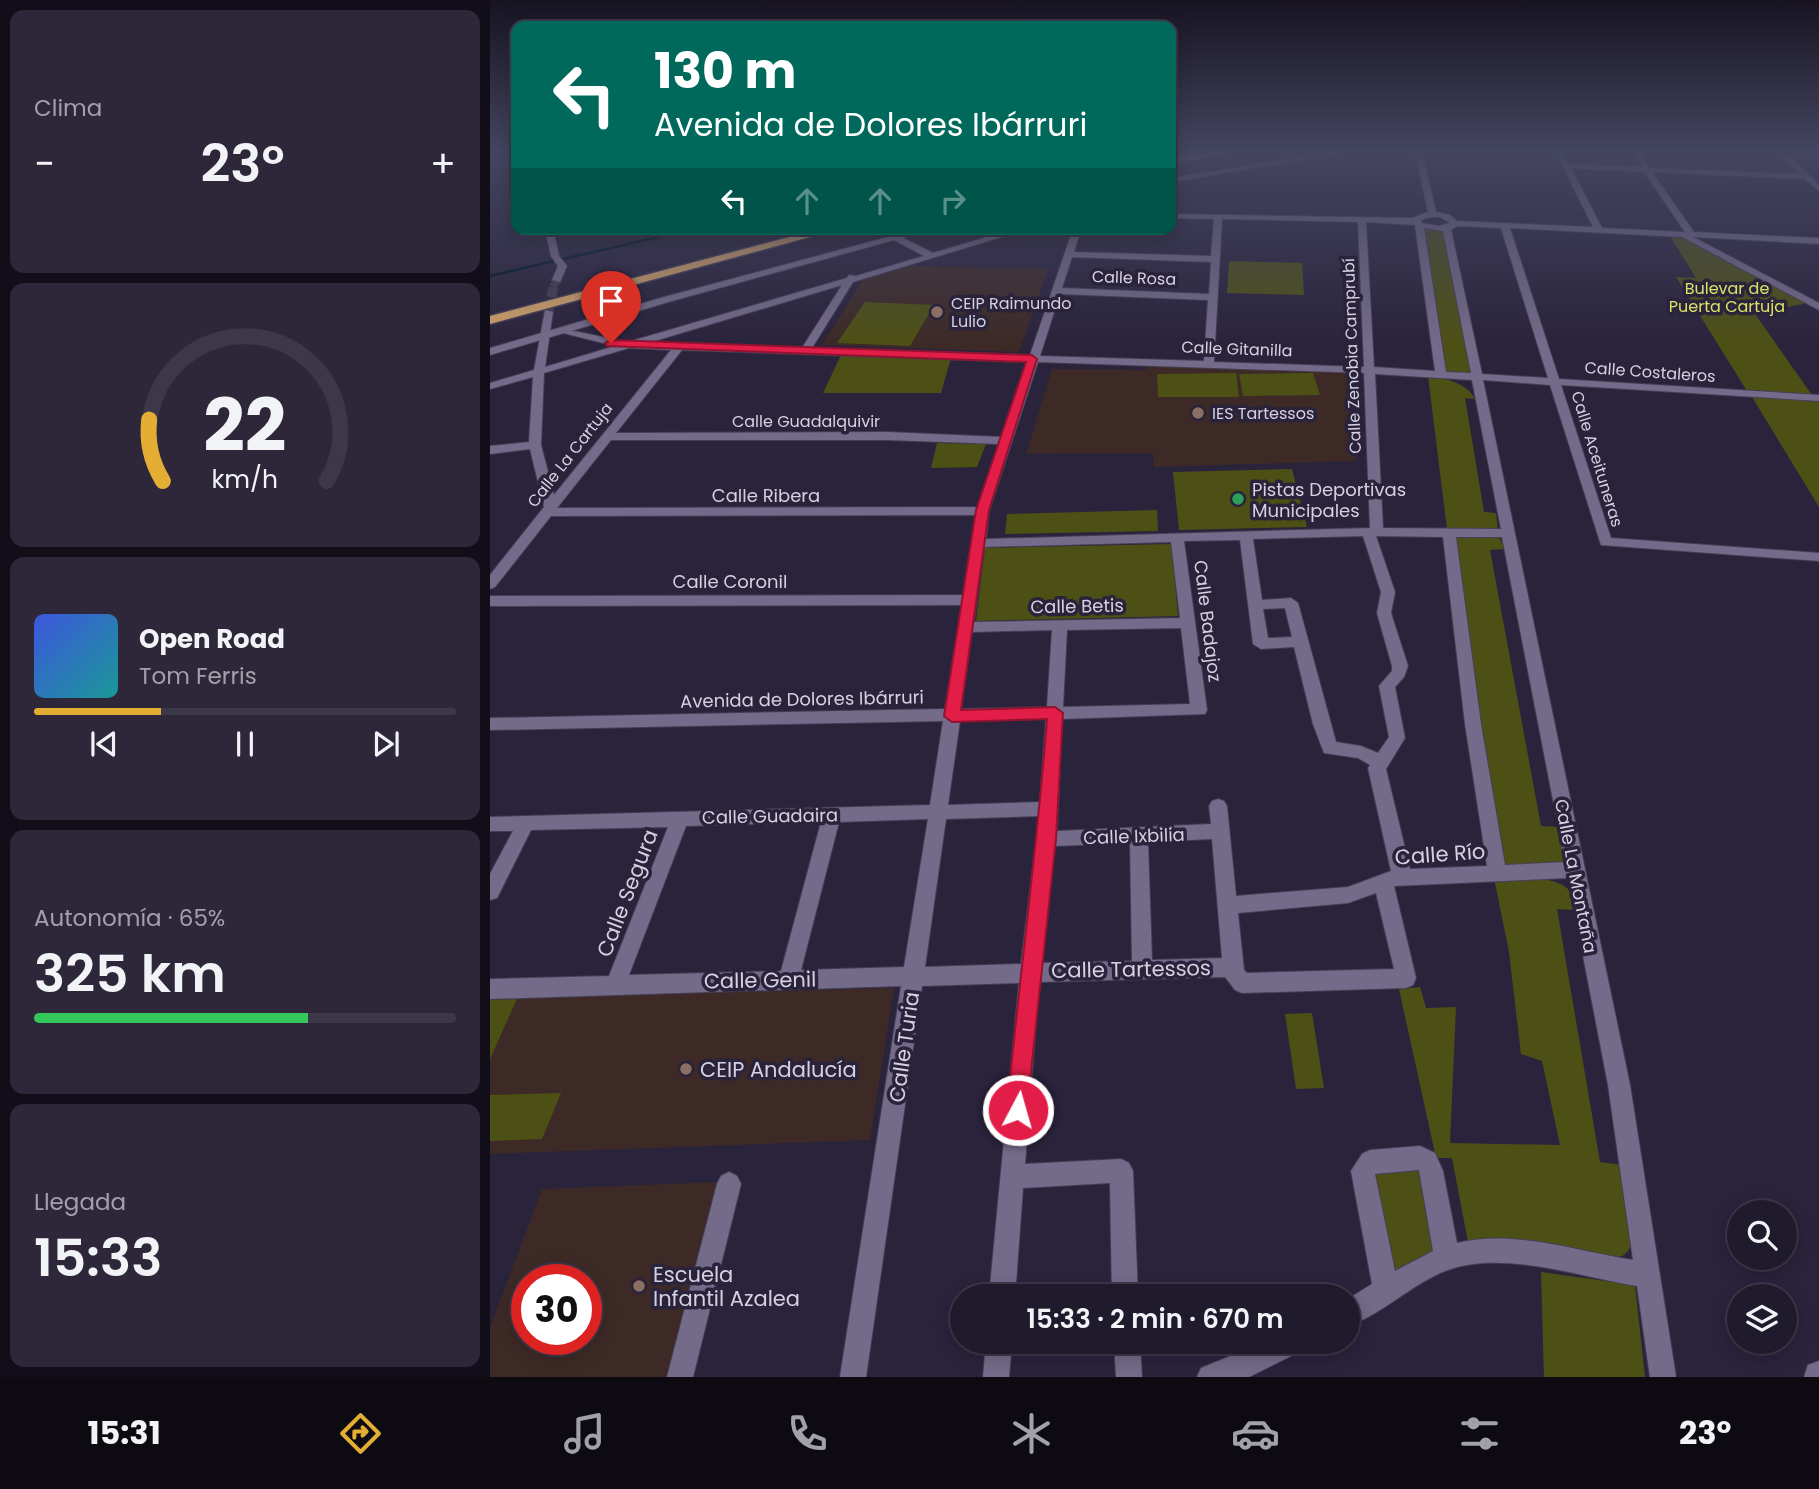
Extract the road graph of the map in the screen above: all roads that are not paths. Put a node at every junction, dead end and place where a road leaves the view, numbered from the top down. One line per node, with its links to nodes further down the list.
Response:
1 (1421, 215): 8 (street)
2 (1438, 215): 9 (street)
3 (1592, 215): 11 (street)
4 (1678, 215): 20 (street)
5 (1176, 216): 6 (street)
6 (1218, 217): 7 (street); 26 (street)
7 (1362, 221): 8 (street); 46 (street, Calle Zenobia Camprubí)
8 (1418, 223): 9 (street); 47 (street)
9 (1451, 225): 10 (street); 48 (street, Calle La Montaña)
10 (1505, 226): 11 (street); 49 (street, Calle Aceituneras)
11 (1599, 230): 12 (street)
12 (1681, 234): 20 (street); 32 (street)
13 (550, 235): 28 (street)
14 (778, 235): 34 (highway)
15 (811, 235): 36 (highway)
16 (904, 235): 21 (street)
17 (990, 235): 22 (street)
18 (1002, 235): 22 (street)
19 (1075, 235): 24 (street, Calle Turia)
20 (1692, 235): 23 (street)
21 (895, 237): 25 (street); 37 (street)
22 (995, 237): 25 (street)
23 (1819, 241)
24 (1068, 254): 26 (street); 29 (street, Calle Turia)
25 (930, 255): 27 (street)
26 (1215, 259): 31 (street)
27 (852, 277): 39 (street); 41 (street)
28 (556, 281)
29 (1055, 291): 31 (street, Calle Rosa); 43 (street, Calle Turia)
30 (1819, 294): 32 (street)
31 (1212, 297): 44 (street)
32 (1800, 297): 33 (street)
33 (1819, 307)
34 (490, 310)
35 (548, 312): 38 (street)
36 (490, 320)
37 (564, 330): 38 (street); 39 (street)
38 (543, 336): 42 (street); 45 (street)
39 (624, 345): 40 (street, Calle Gitanilla); 45 (street)
40 (678, 348): 41 (street, Calle Gitanilla); 53 (street, Calle La Cartuja)
41 (805, 351): 43 (street, Calle Gitanilla)
42 (490, 352)
43 (1032, 359): 44 (street, Calle Gitanilla); 54 (street, Calle Turia)
44 (1209, 364): 46 (street, Calle Gitanilla)
45 (539, 370): 50 (street); 55 (street)
46 (1369, 370): 47 (street, Calle Gitanilla); 61 (street, Calle Zenobia Camprubí)
47 (1444, 375): 48 (street, Calle Gitanilla); 52 (street)
48 (1479, 377): 49 (street, Calle Costaleros); 52 (street, Calle La Montaña)
49 (1556, 382): 51 (street, Calle Costaleros); 67 (street, Calle Aceituneras)
50 (490, 386)
51 (1819, 398)
52 (1483, 399): 63 (street, Calle La Montaña)
53 (607, 437): 54 (street, Calle Guadalquivir); 57 (street, Calle La Cartuja)
54 (1005, 440): 60 (street, Calle Turia)
55 (535, 445): 56 (street); 58 (street)
56 (490, 450)
57 (572, 483): 58 (street); 59 (street, Calle La Cartuja)
58 (545, 486): 59 (street)
59 (550, 510): 60 (street, Calle Ribera); 68 (street, Calle La Cartuja)
60 (983, 510): 66 (street, Calle Turia)
61 (1373, 532): 62 (street); 64 (street); 80 (street, Calle Zenobia Camprubí)
62 (1449, 532): 63 (street); 92 (street)
63 (1508, 533): 91 (street, Calle La Montaña)
64 (1246, 535): 65 (street); 71 (street)
65 (1177, 537): 66 (street); 72 (street, Calle Badajoz)
66 (978, 543): 69 (street, Calle Turia)
67 (1819, 557)
68 (490, 584)
69 (969, 600): 70 (street, Calle Coronil); 74 (street, Calle Turia)
70 (490, 601)
71 (1256, 605): 75 (street); 75 (street)
72 (1189, 623): 73 (street, Calle Betis); 76 (street, Calle Badajoz)
73 (1060, 625): 74 (street, Calle Betis); 77 (street)
74 (966, 627): 78 (street, Calle Turia)
75 (1300, 642): 80 (street)
76 (1199, 710): 77 (street, Avenida de Dolores Ibárruri)
77 (1055, 713): 78 (street, Avenida de Dolores Ibárruri); 82 (street)
78 (952, 716): 79 (street, Avenida de Dolores Ibárruri); 83 (street, Calle Turia)
79 (490, 724)
80 (1379, 762): 93 (street)
81 (1218, 806): 88 (street)
82 (1049, 809): 83 (street, Calle Guadaira); 90 (street)
83 (937, 812): 84 (street, Calle Guadaira); 99 (street, Calle Turia)
84 (832, 815): 85 (street, Calle Guadaira); 100 (street)
85 (680, 818): 86 (street, Calle Guadaira); 101 (street, Calle Segura)
86 (526, 823): 87 (street, Calle Guadaira); 94 (street)
87 (490, 824)
88 (1220, 831): 89 (street, Calle Ixbilia); 95 (street)
89 (1139, 836): 90 (street, Calle Ixbilia); 97 (street)
90 (1047, 839): 98 (street)
91 (1574, 870): 92 (street, Calle Río); 106 (street, Calle La Montaña)
92 (1497, 873): 93 (street, Calle Río)
93 (1393, 879): 95 (street, Calle Río); 96 (street)
94 (490, 892)
95 (1227, 905): 96 (street)
96 (1233, 967): 97 (street, Calle Tartessos)
97 (1142, 969): 98 (street, Calle Tartessos)
98 (1030, 972): 99 (street, Calle Genil); 103 (street)
99 (914, 977): 100 (street, Calle Genil); 115 (street, Calle Turia)
100 (789, 979): 101 (street, Calle Genil)
101 (616, 983): 102 (street, Calle Genil)
102 (490, 989)
103 (1011, 1177): 107 (street); 108 (street)
104 (729, 1184): 114 (street)
105 (1447, 1258): 106 (street); 109 (street); 109 (street)
106 (1649, 1275): 119 (street, Calle La Montaña)
107 (1003, 1284)
108 (1125, 1284)
109 (1386, 1292): 110 (street)
110 (1360, 1306)
111 (998, 1354): 116 (street)
112 (1128, 1354): 117 (street)
113 (1270, 1354): 118 (street)
114 (680, 1377)
115 (853, 1377)
116 (996, 1377)
117 (1129, 1377)
118 (1210, 1377)
119 (1663, 1377)

